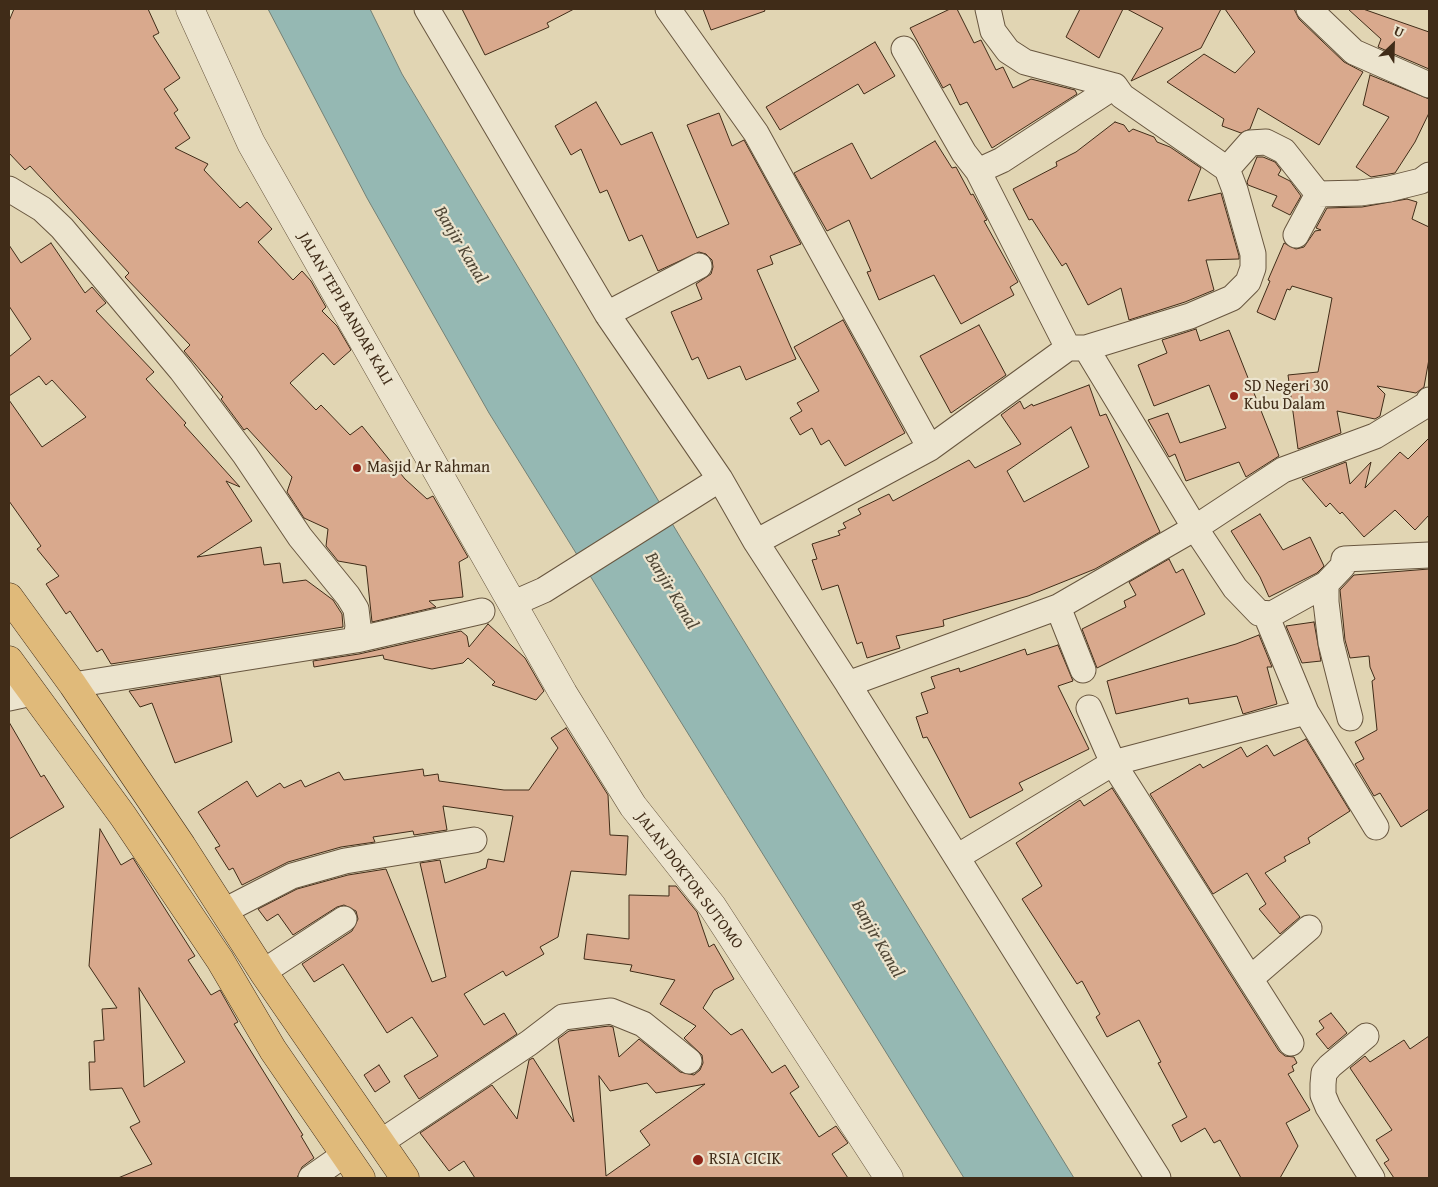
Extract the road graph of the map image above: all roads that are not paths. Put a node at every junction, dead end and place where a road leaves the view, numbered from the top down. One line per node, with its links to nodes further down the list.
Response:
1 (190, 9): 26 (street, JALAN TEPI BANDAR KALI)
2 (427, 9): 16 (street)
3 (668, 9): 19 (street)
4 (988, 9): 8 (street)
5 (1309, 9): 7 (street)
6 (904, 49): 10 (street)
7 (1429, 85)
8 (1115, 86): 9 (street); 10 (street)
9 (1227, 169): 13 (street); 17 (street)
10 (978, 171): 17 (street)
11 (1429, 175): 13 (street)
12 (9, 189): 30 (street)
13 (1318, 194): 14 (street)
14 (1296, 235)
15 (699, 266): 16 (street)
16 (607, 314): 20 (street)
17 (1077, 348): 19 (street); 21 (street)
18 (1429, 400): 21 (street)
19 (930, 448): 22 (street)
20 (718, 481): 22 (street); 26 (street)
21 (1195, 528): 27 (street); 29 (street)
22 (756, 542): 33 (street)
23 (1429, 555): 24 (street)
24 (1326, 584): 29 (street); 38 (street)
25 (9, 597): 34 (main road)
26 (512, 604): 58 (street, JALAN DOKTOR SUTOMO)
27 (1058, 607): 32 (street); 33 (street)
28 (482, 612): 30 (street)
29 (1266, 614): 37 (street)
30 (356, 640): 34 (street)
31 (9, 660): 35 (main road)
32 (1083, 670)
33 (848, 684): 42 (street)
34 (73, 685): 43 (main road)
35 (21, 695): 52 (main road)
36 (1089, 708): 39 (street)
37 (1306, 712): 39 (street); 40 (street)
38 (1350, 718)
39 (1113, 763): 42 (street); 47 (street)
40 (1376, 827)
41 (474, 840): 43 (street)
42 (957, 857): 59 (street)
43 (224, 911): 46 (main road)
44 (344, 920): 46 (street)
45 (1309, 928): 47 (street)
46 (263, 972): 51 (main road)
47 (1251, 978): 49 (street)
48 (1366, 1036): 60 (street)
49 (1291, 1043)
50 (689, 1060): 53 (street)
51 (346, 1091): 52 (main road); 53 (main road)
52 (316, 1113): 54 (main road)
53 (381, 1142): 57 (main road)
54 (344, 1155): 55 (street); 56 (main road)
55 (310, 1178)
56 (361, 1178)
57 (405, 1178)
58 (889, 1178)
59 (1158, 1178)
60 (1372, 1178)

